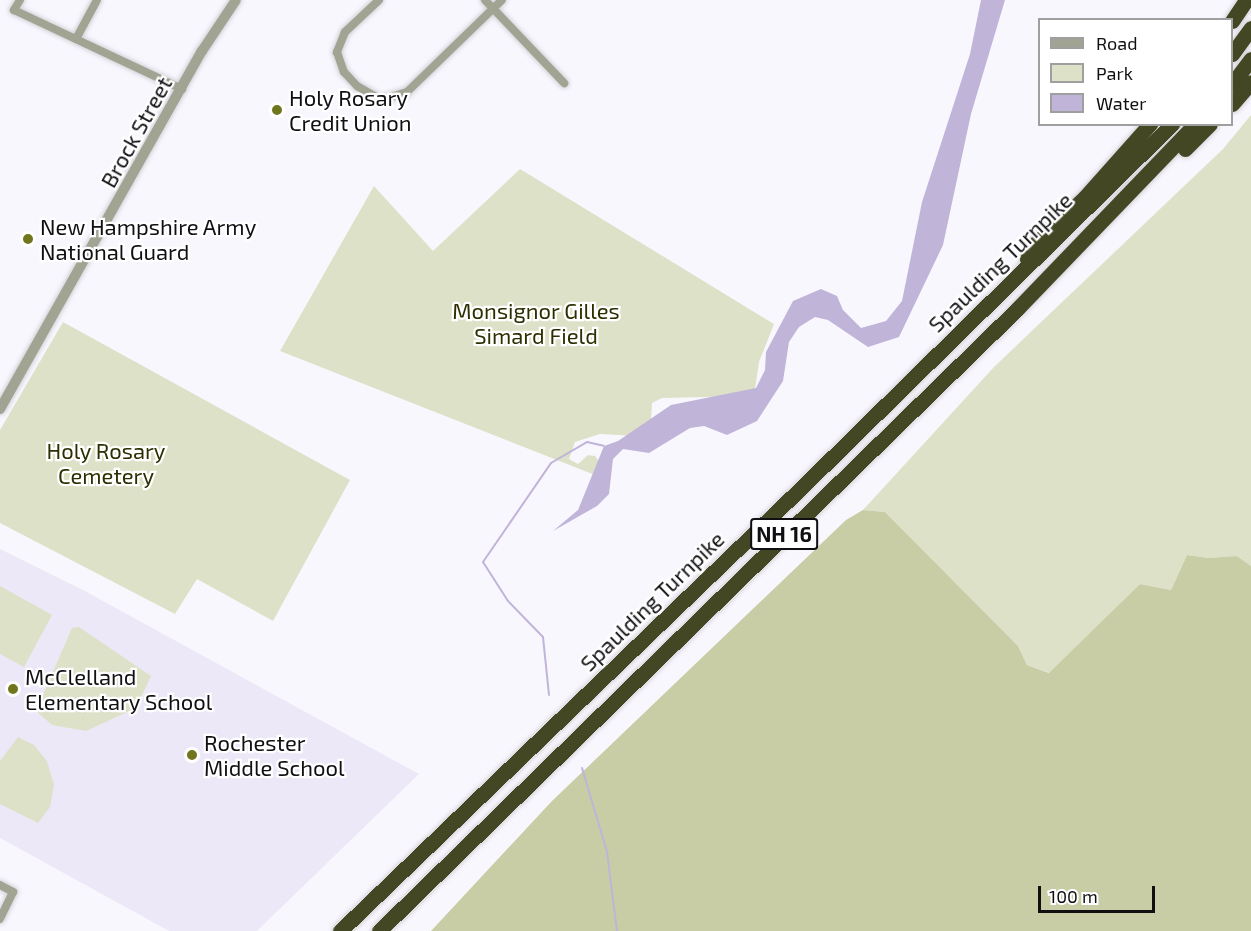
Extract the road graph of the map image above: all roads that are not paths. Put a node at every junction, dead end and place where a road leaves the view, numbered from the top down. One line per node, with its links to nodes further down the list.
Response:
1 (20, 0): 11 (street)
2 (98, 0): 11 (street)
3 (236, 0): 17 (street, Brock Street)
4 (379, 0): 8 (street)
5 (485, 0): 8 (street)
6 (502, 0): 8 (street)
7 (1246, 0): 9 (highway)
8 (493, 9): 15 (street)
9 (1233, 20)
10 (1251, 28): 12 (highway)
11 (76, 39): 17 (street)
12 (1233, 53)
13 (1251, 59): 16 (highway)
14 (1251, 82): 18 (highway)
15 (564, 83)
16 (1233, 83)
17 (182, 89): 25 (street, Brock Street)
18 (1233, 103)
19 (1147, 126): 24 (highway)
20 (1170, 126): 24 (highway, Spaulding Turnpike / NH 16)
21 (1193, 126): 23 (highway, Spaulding Turnpike / NH 16)
22 (1208, 126): 23 (highway)
23 (1138, 186): 26 (highway, Spaulding Turnpike / NH 16)
24 (1021, 271): 29 (highway, Spaulding Turnpike / NH 16)
25 (0, 409)
26 (429, 881): 30 (highway, Spaulding Turnpike / NH 16); 31 (highway)
27 (0, 885): 28 (street)
28 (0, 919)
29 (340, 931)
30 (379, 931)
31 (390, 931)

